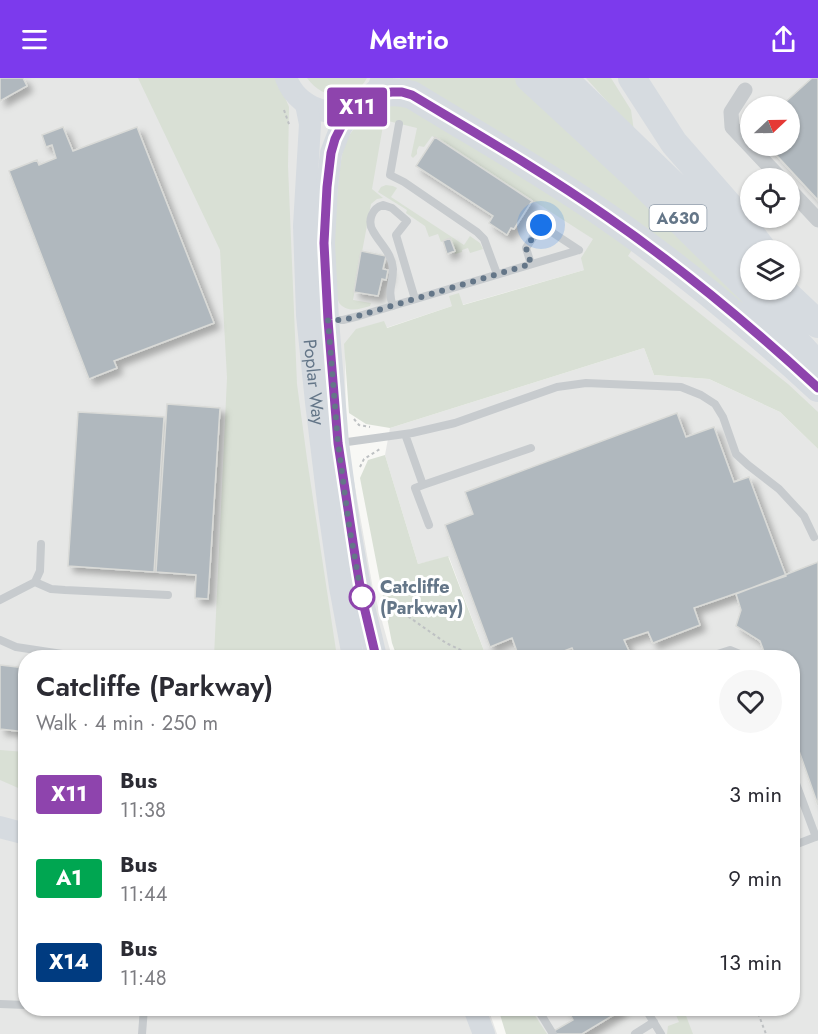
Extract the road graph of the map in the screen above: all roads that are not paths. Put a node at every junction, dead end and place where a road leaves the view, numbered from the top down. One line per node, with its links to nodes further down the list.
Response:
1 (286, 78): 7 (main road)
2 (529, 78): 22 (highway, A630)
3 (562, 78): 13 (highway, A630)
4 (632, 78): 12 (highway, A630)
5 (745, 90): 9 (street)
6 (371, 94): 7 (main road); 20 (main road, Poplar Way); 23 (highway, A630)
7 (306, 104): 36 (main road, Poplar Way)
8 (399, 124): 15 (lane)
9 (771, 168)
10 (800, 201): 11 (street)
11 (818, 220)
12 (755, 240)
13 (740, 249)
14 (531, 264): 14 (lane); 15 (lane)
15 (496, 274): 17 (lane)
16 (800, 298): 21 (highway)
17 (415, 299): 19 (lane); 19 (lane)
18 (793, 300): 21 (highway)
19 (393, 306): 20 (lane)
20 (328, 320): 25 (main road, Poplar Way)
21 (818, 322)
22 (818, 366)
23 (818, 388)
24 (405, 434): 25 (lane); 27 (lane); 29 (lane)
25 (338, 443): 37 (main road, Poplar Way)
26 (531, 448): 27 (lane)
27 (423, 485): 28 (lane)
28 (429, 525)
29 (814, 537)
30 (41, 544): 31 (lane)
31 (35, 582): 32 (lane); 33 (lane)
32 (168, 595)
33 (0, 600)
34 (0, 640): 35 (lane)
35 (36, 650)
36 (352, 650)
37 (384, 650)
38 (800, 793): 41 (lane)
39 (0, 827): 40 (main road)
40 (18, 832)
41 (817, 837): 42 (lane)
42 (800, 843)
43 (0, 1004): 44 (lane)
44 (18, 1005)
45 (143, 1016): 50 (lane)
46 (477, 1016): 51 (main road)
47 (541, 1016): 52 (lane)
48 (650, 1016): 49 (lane)
49 (654, 1022): 53 (lane); 54 (lane)
50 (142, 1034)
51 (484, 1034)
52 (553, 1034)
53 (635, 1034)
54 (661, 1034)

